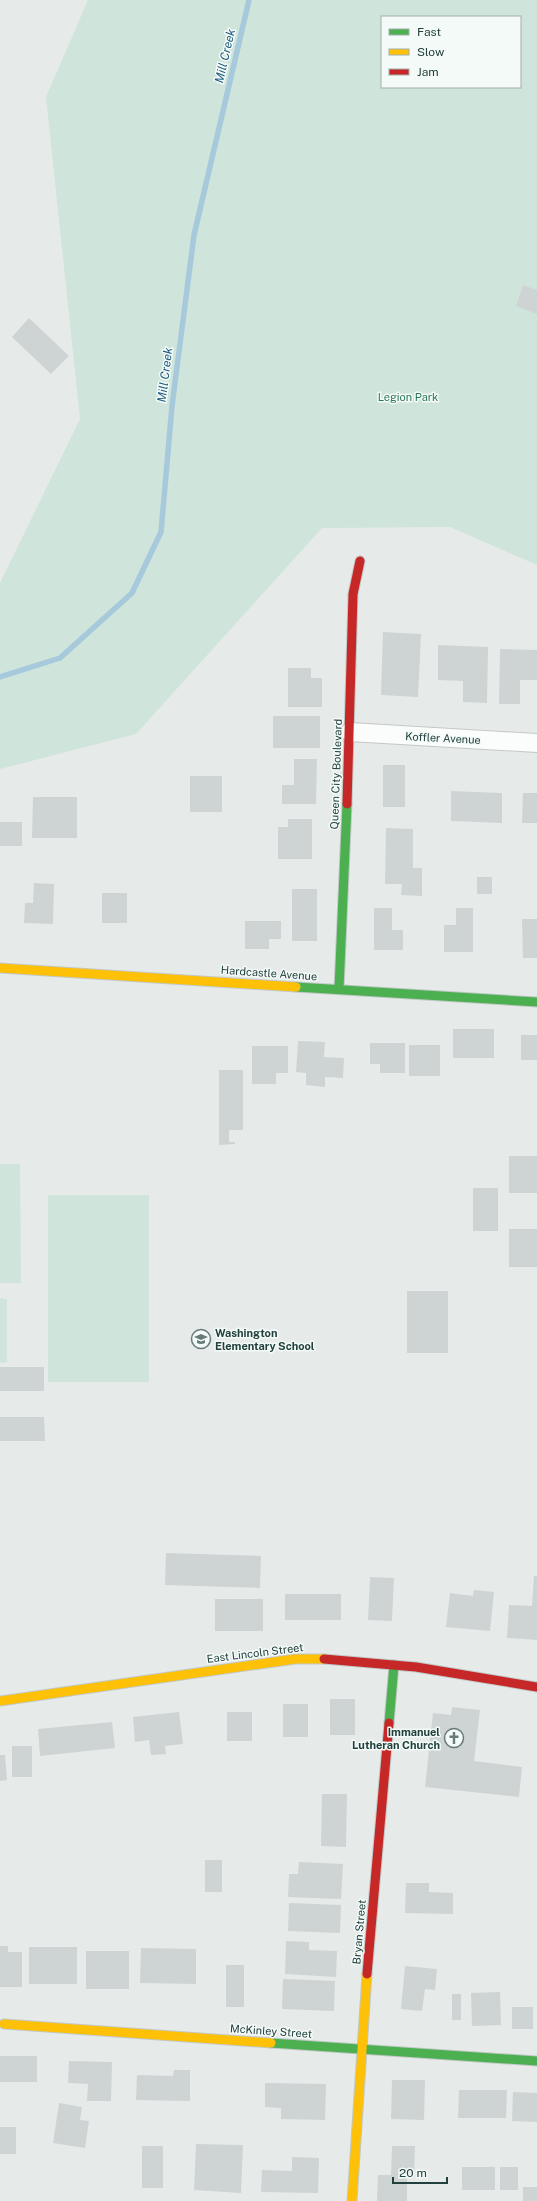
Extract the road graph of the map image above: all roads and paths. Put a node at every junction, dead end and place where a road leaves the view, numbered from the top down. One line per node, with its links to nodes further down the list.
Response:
1 (360, 561): 2 (street, Queen City Boulevard)
2 (350, 732): 3 (street, Koffler Avenue); 5 (street, Queen City Boulevard)
3 (537, 743)
4 (0, 968): 5 (street, Hardcastle Avenue)
5 (339, 989): 6 (street, Hardcastle Avenue)
6 (537, 1002)
7 (394, 1665): 8 (street, East Lincoln Street); 9 (street, East Lincoln Street); 11 (street, Bryan Street)
8 (537, 1686)
9 (0, 1701)
10 (4, 2024): 11 (street, McKinley Street)
11 (361, 2049): 12 (street, McKinley Street); 13 (street, Bryan Street)
12 (537, 2061)
13 (352, 2201)

